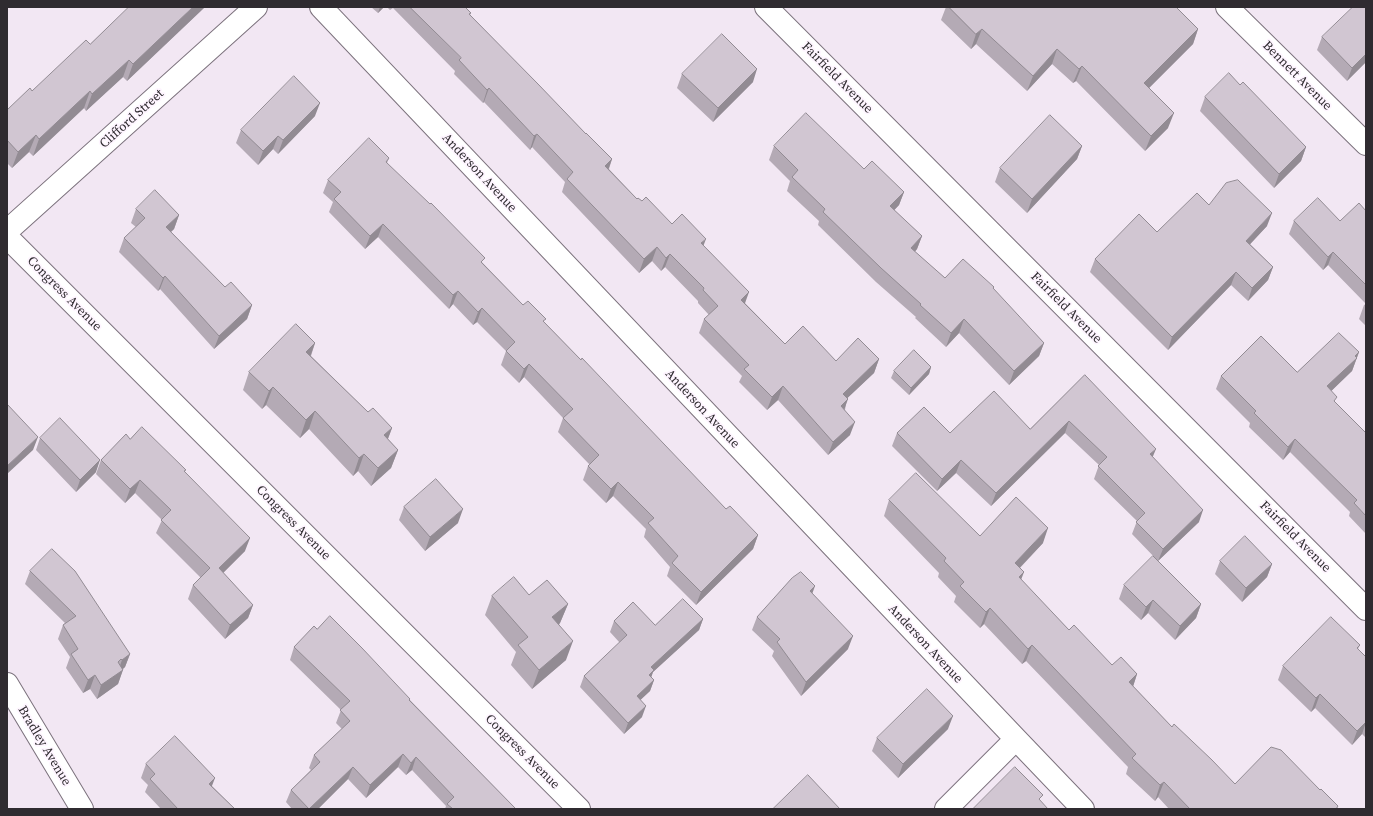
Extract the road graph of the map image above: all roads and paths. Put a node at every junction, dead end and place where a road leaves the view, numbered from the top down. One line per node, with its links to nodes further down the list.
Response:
1 (256, 7): 6 (street, Clifford Street)
2 (321, 7): 10 (street, Anderson Avenue)
3 (1227, 7): 5 (street, Bennett Avenue)
4 (779, 11): 8 (street, Fairfield Avenue)
5 (1366, 144)
6 (7, 231)
7 (7, 236): 12 (street, Congress Avenue)
8 (1366, 609)
9 (7, 684): 11 (street, Bradley Avenue)
10 (1016, 740): 13 (street); 14 (street, Anderson Avenue)
11 (82, 809)
12 (579, 809)
13 (946, 809)
14 (1084, 809)

